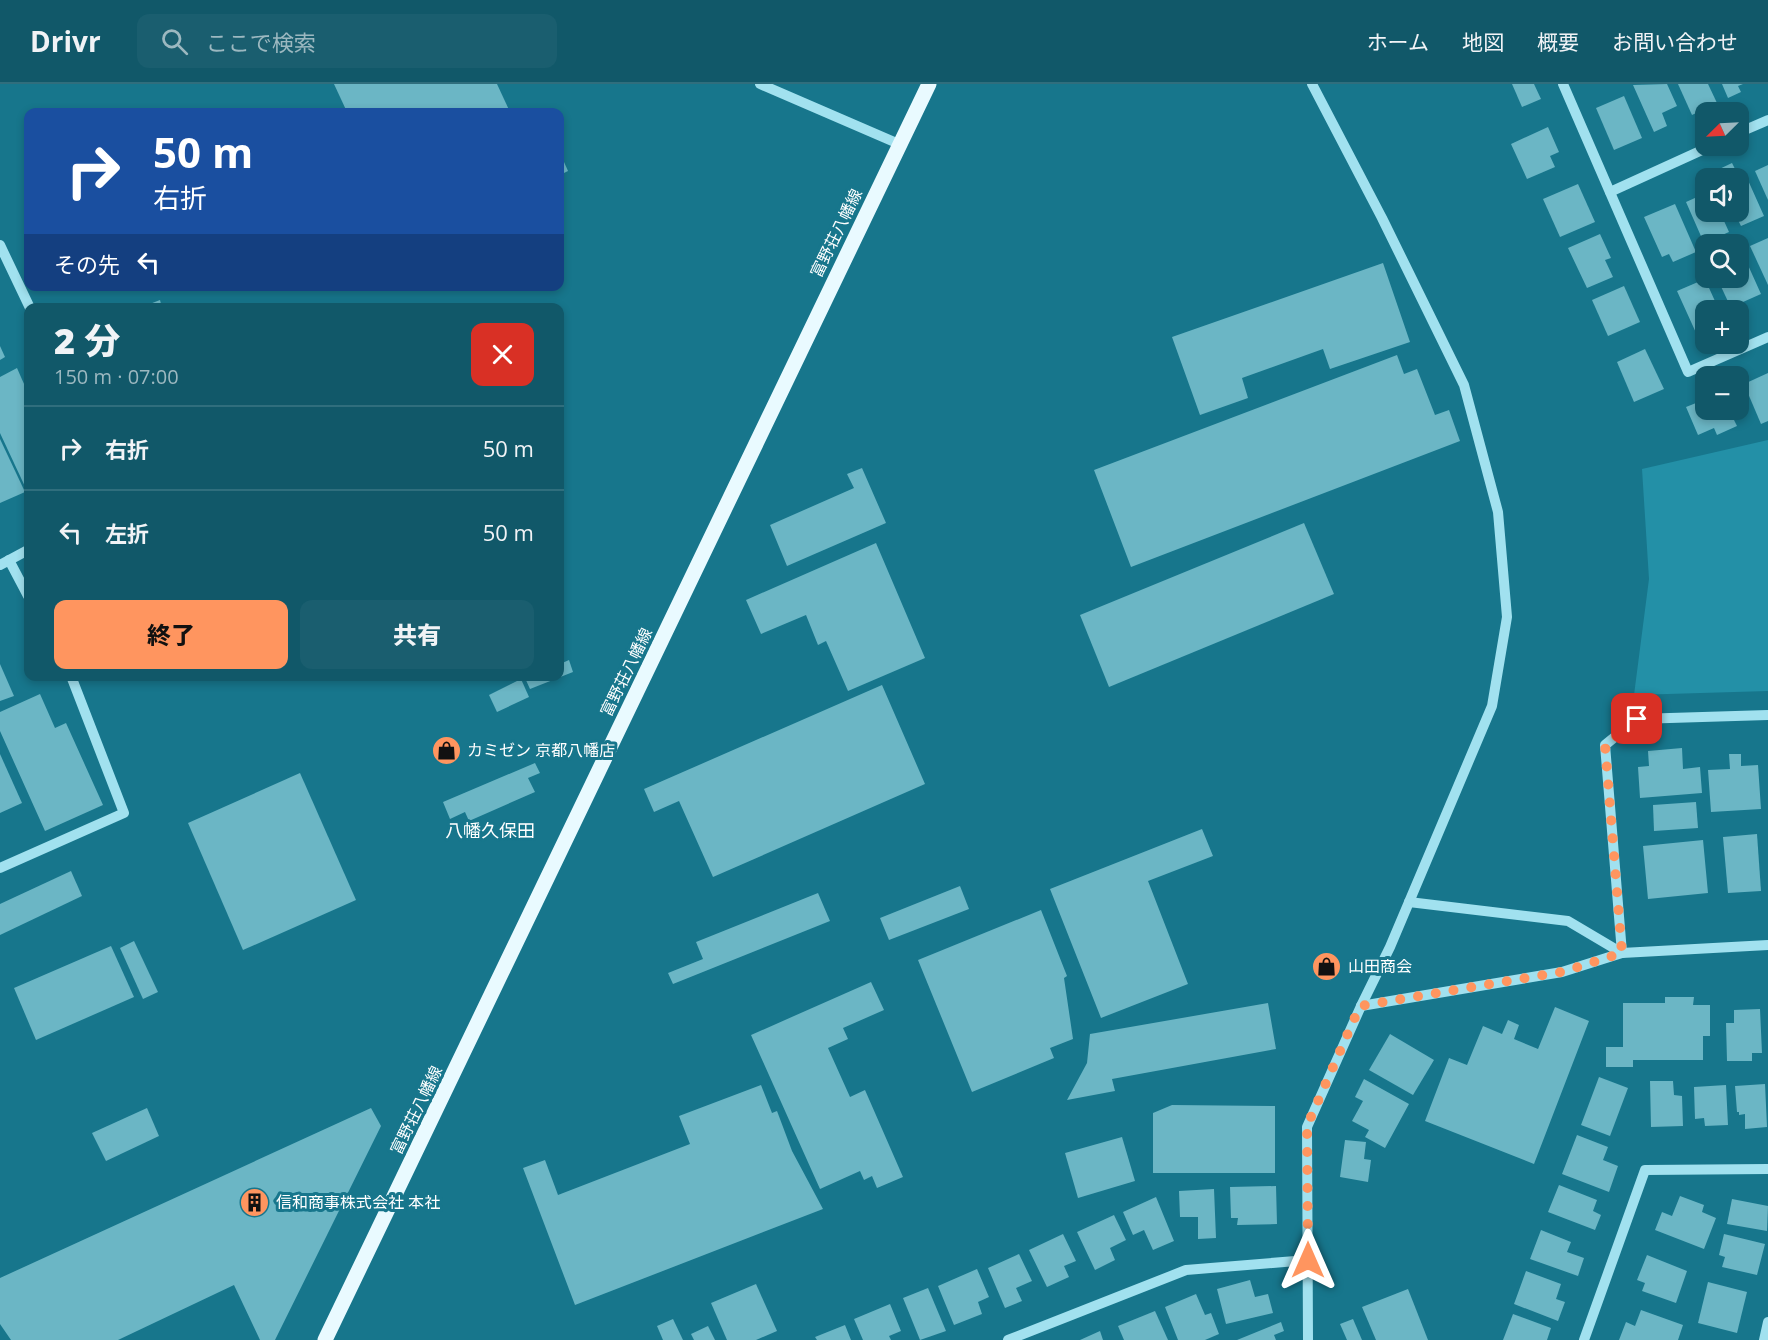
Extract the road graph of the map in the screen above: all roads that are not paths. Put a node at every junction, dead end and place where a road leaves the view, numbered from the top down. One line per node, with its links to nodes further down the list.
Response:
1 (760, 84): 7 (street)
2 (929, 84): 7 (main road, 富野荘八幡線)
3 (1312, 84): 19 (street)
4 (1563, 84): 9 (street)
5 (1768, 120): 6 (street)
6 (1749, 128)
7 (899, 144): 26 (main road, 富野荘八幡線)
8 (1695, 153): 9 (street)
9 (1610, 192): 12 (street)
10 (0, 245): 11 (street)
11 (28, 303)
12 (1768, 337)
13 (24, 552): 14 (street)
14 (5, 562): 15 (street)
15 (24, 590)
16 (73, 681): 18 (street)
17 (1768, 715): 21 (street)
18 (0, 868)
19 (1409, 902): 21 (street); 22 (street)
20 (1768, 945): 21 (street)
21 (1622, 953): 22 (street)
22 (1360, 1006): 24 (street)
23 (1768, 1169): 29 (street)
24 (1308, 1260): 27 (street); 28 (street)
25 (1768, 1322): 30 (street)
26 (325, 1340)
27 (1008, 1340)
28 (1308, 1340)
29 (1584, 1340)
30 (1764, 1340)

